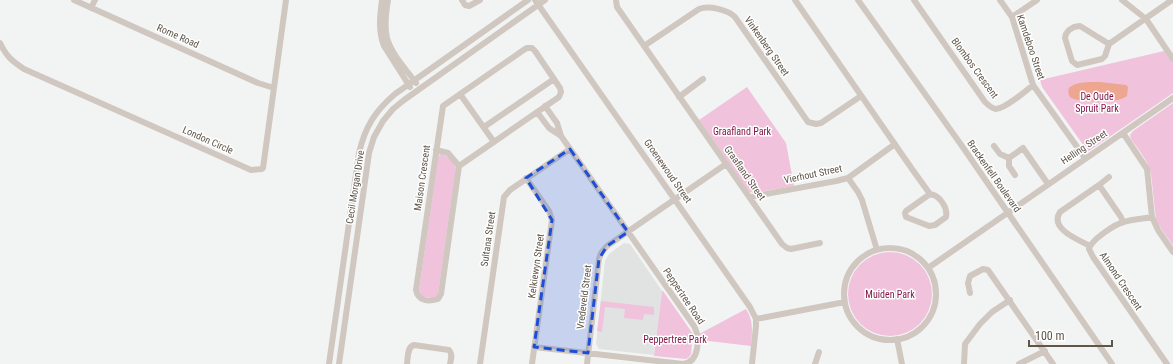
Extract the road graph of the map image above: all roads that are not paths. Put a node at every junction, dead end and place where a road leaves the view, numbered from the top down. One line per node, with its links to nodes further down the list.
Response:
1 (74, 0): 19 (street, Rome Road)
2 (95, 0): 19 (street)
3 (286, 0): 30 (street, London Circle)
4 (382, 0): 28 (street)
5 (388, 0): 28 (street)
6 (462, 0): 7 (street)
7 (480, 0)
8 (528, 0): 28 (street, Cecil Morgan Drive)
9 (545, 0): 18 (street, Cecil Morgan Drive)
10 (616, 0): 24 (street, Graafland Street)
11 (795, 0): 34 (street)
12 (858, 0): 59 (street, Brackenfell Boulevard)
13 (914, 0): 29 (street, Blombos Crescent)
14 (1000, 0): 20 (street, Kamdeboo Street)
15 (1037, 0): 20 (street)
16 (1122, 0): 21 (street)
17 (1172, 0): 21 (street)
18 (537, 2): 31 (street, Cecil Morgan Drive); 58 (street, Groenewoud Street)
19 (92, 8): 30 (street, Rome Road)
20 (1012, 17): 29 (street, Kamdeboo Street)
21 (1146, 19): 23 (street); 25 (street)
22 (0, 43): 30 (street, London Circle)
23 (1109, 44): 23 (street)
24 (644, 46): 33 (street, Graafland Street); 34 (street, Vinkenberg Street)
25 (1173, 59)
26 (554, 79): 32 (street, Maison Crescent); 36 (street, Maison Crescent); 38 (street)
27 (703, 79): 33 (street)
28 (411, 82): 31 (street); 77 (street, Cecil Morgan Drive)
29 (1034, 85): 47 (street, Kamdeboo Street)
30 (274, 88)
31 (416, 90): 78 (street, Cecil Morgan Drive)
32 (460, 94): 38 (street); 45 (street, Maison Crescent)
33 (679, 96): 48 (street, Graafland Street)
34 (861, 96): 42 (street)
35 (1173, 98): 39 (street, Helling Street)
36 (545, 106): 37 (street, Maison Crescent); 40 (street)
37 (537, 112): 40 (street); 41 (street, Maison Crescent)
38 (484, 127): 41 (street)
39 (1123, 133): 47 (street, Helling Street); 60 (street)
40 (561, 136): 44 (street, Peppertree Road)
41 (494, 142): 49 (street, Maison Crescent)
42 (895, 144): 53 (street, Vierhout Street); 56 (street)
43 (994, 146): 46 (street)
44 (570, 149): 52 (street, Sultana Street); 62 (street, Peppertree Road)
45 (436, 150): 49 (street); 49 (street, Maison Crescent)
46 (1010, 158): 50 (street); 54 (street)
47 (1085, 158): 54 (street, Helling Street)
48 (726, 164): 57 (street, Graafland Street); 58 (street, Vredeveld Street)
49 (459, 166)
50 (1015, 175)
51 (1109, 177): 55 (street)
52 (526, 178): 73 (street, Kelkiewyn Street); 81 (street, Sultana Street)
53 (848, 178): 57 (street, Vierhout Street); 65 (street)
54 (1048, 184): 59 (street, Helling Street)
55 (1099, 185): 61 (street); 64 (street)
56 (930, 194): 56 (street)
57 (750, 198): 63 (street, Graafland Street)
58 (675, 199): 62 (street, Vredeveld Street); 71 (street, Groenewoud Street)
59 (1008, 213): 67 (street, Helling Street); 90 (street, Brackenfell Boulevard)
60 (1152, 217): 61 (street, Almond Crescent); 66 (street)
61 (1123, 222): 64 (street, Almond Crescent)
62 (628, 232): 76 (street, Vredeveld Street); 76 (street, Peppertree Road)
63 (820, 243)
64 (1090, 246): 91 (street, Almond Crescent)
65 (877, 250): 67 (street); 70 (street)
66 (1173, 252)
67 (928, 268): 72 (street)
68 (970, 293): 69 (street)
69 (1010, 300): 74 (street); 87 (street)
70 (845, 302): 71 (street); 72 (street)
71 (756, 319): 84 (street)
72 (897, 339): 86 (street)
73 (534, 347): 76 (street, Peppertree Road); 82 (street, Kelkiewyn Street)
74 (1044, 351): 88 (street); 89 (street)
75 (819, 352): 85 (street)
76 (588, 353): 83 (street, Vredeveld Street)
77 (329, 364)
78 (339, 364)
79 (407, 364): 80 (street)
80 (450, 364)
81 (480, 364)
82 (532, 364)
83 (587, 364)
84 (752, 364)
85 (815, 364)
86 (902, 364)
87 (964, 364)
88 (1019, 364)
89 (1054, 364)
90 (1112, 364)
91 (1167, 364)

